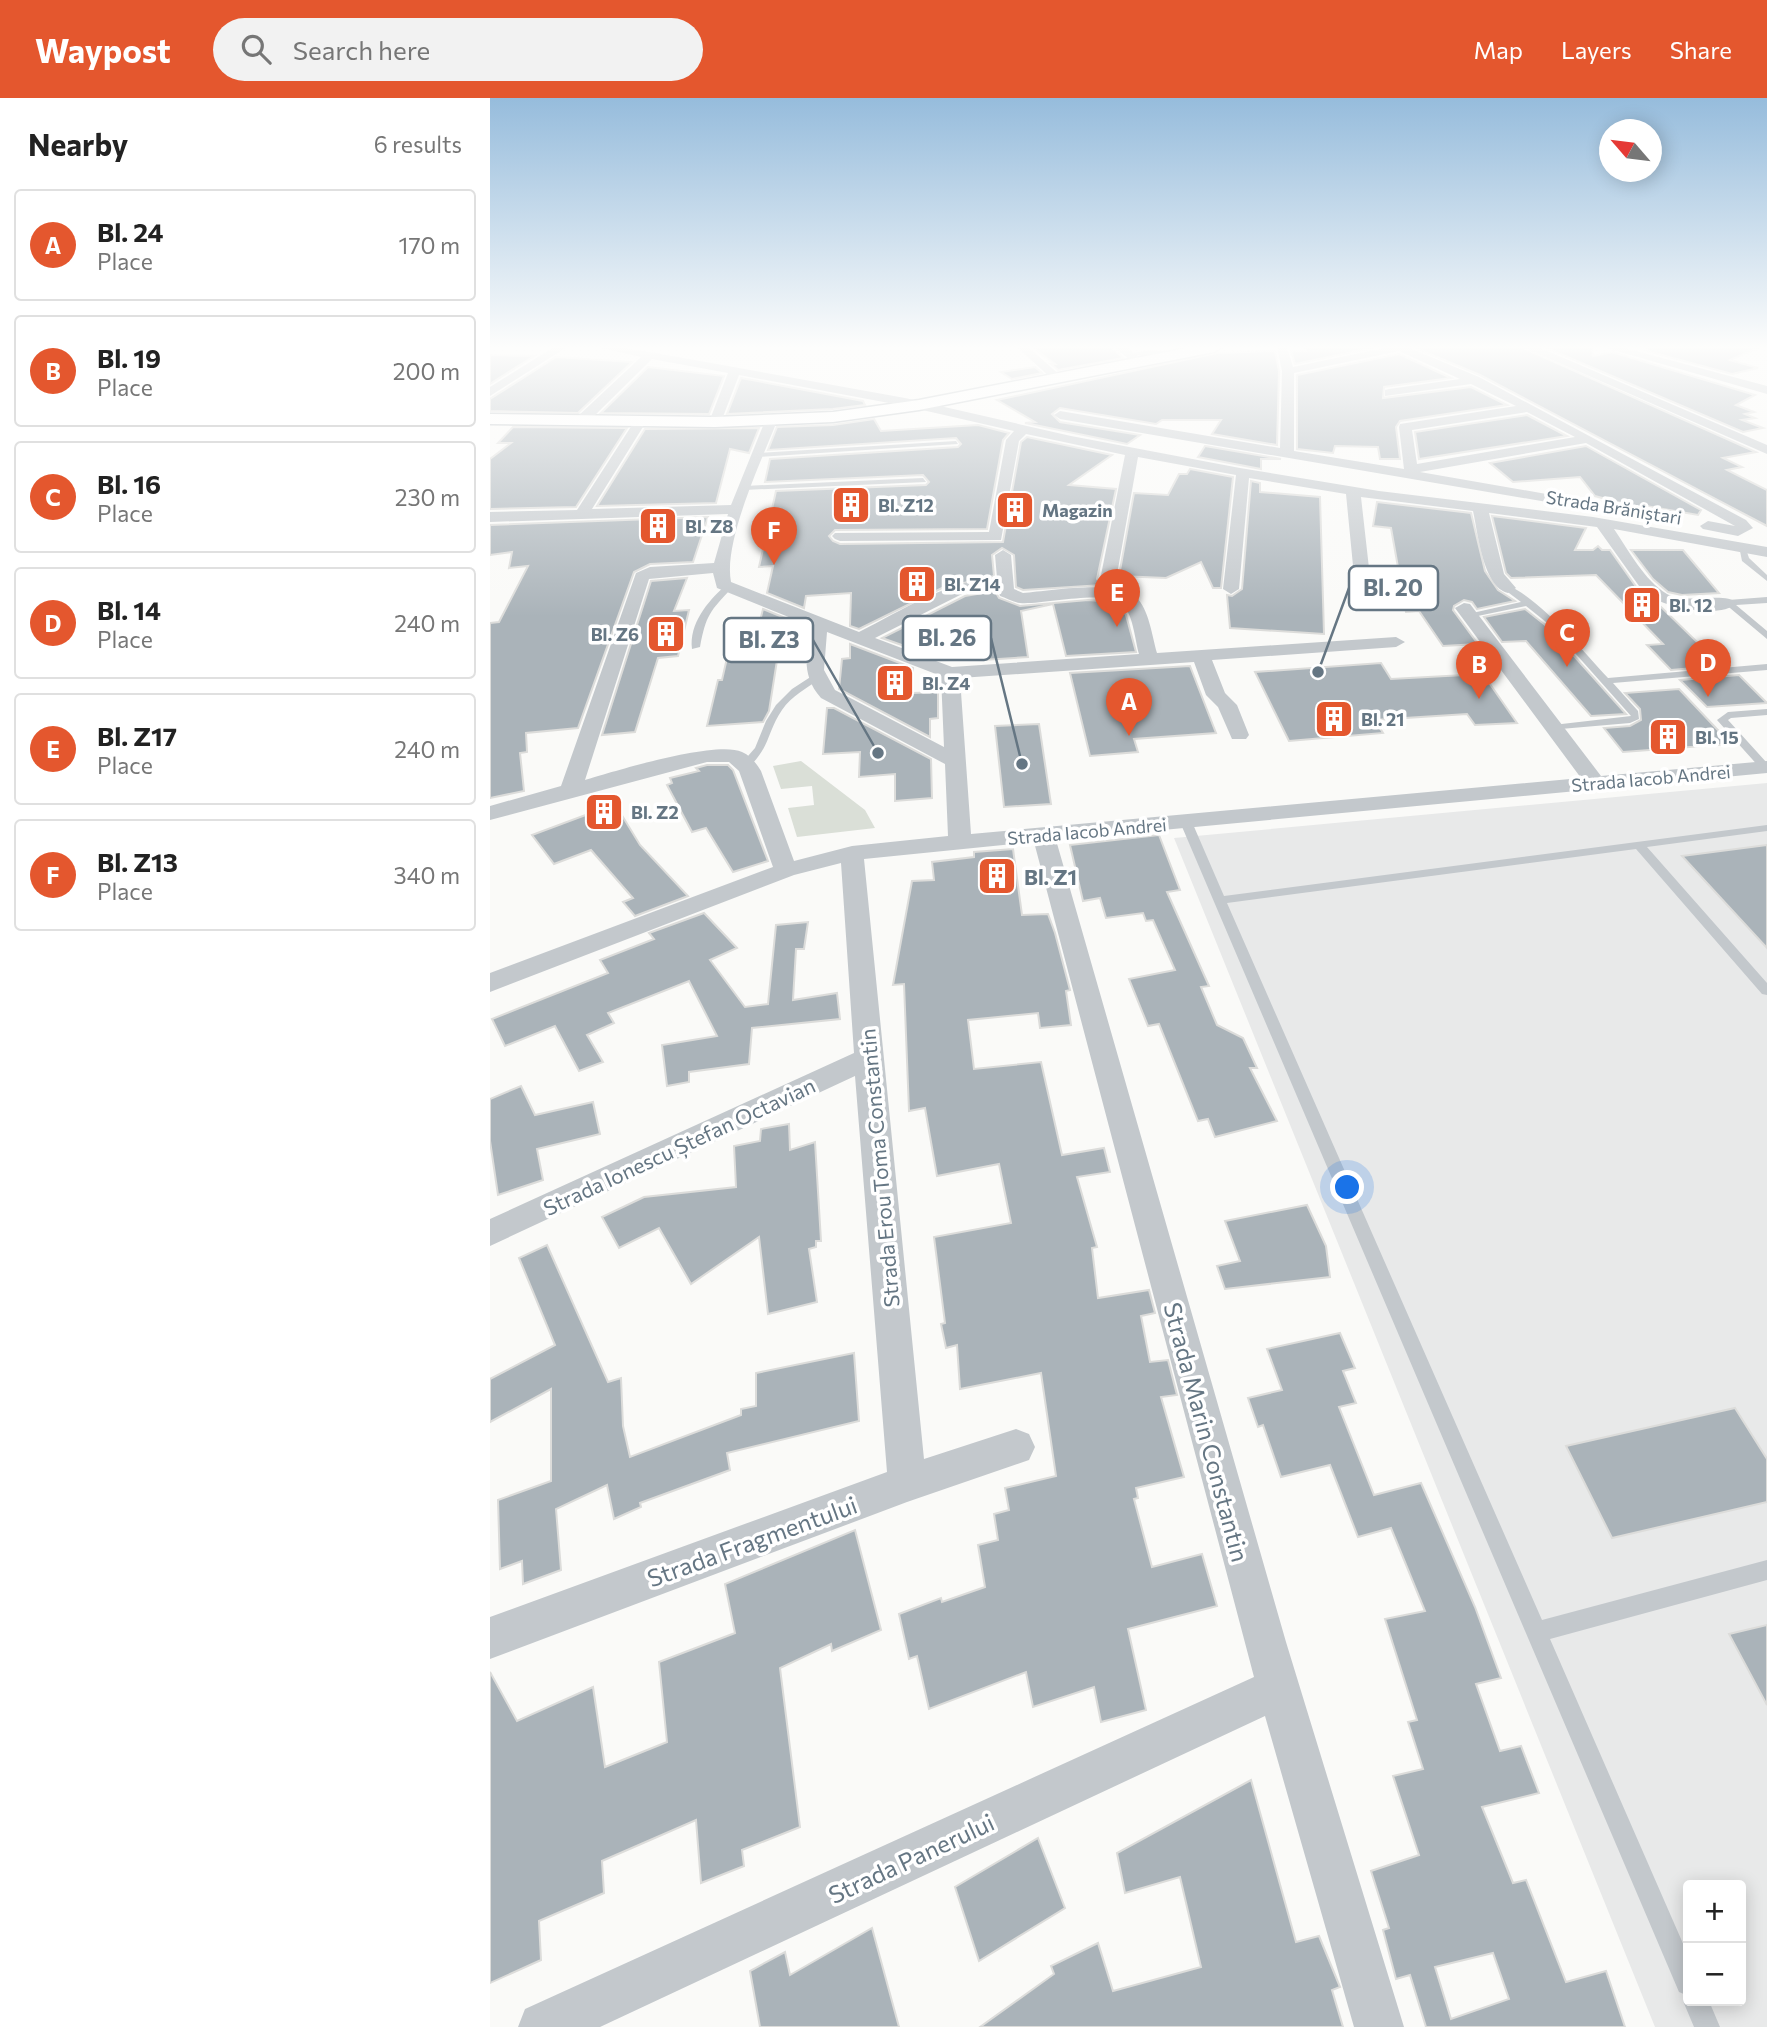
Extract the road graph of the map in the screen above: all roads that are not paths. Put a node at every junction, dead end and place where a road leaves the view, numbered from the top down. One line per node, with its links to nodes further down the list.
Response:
1 (630, 437): 25 (street)
2 (764, 437): 15 (street)
3 (1016, 437): 28 (street)
4 (1059, 437): 13 (street, Strada Brăniștari)
5 (1195, 437): 14 (street)
6 (1287, 437): 14 (street)
7 (1406, 437): 17 (street)
8 (1583, 437): 10 (street)
9 (1737, 437): 12 (street)
10 (1587, 439): 17 (street); 22 (street)
11 (956, 443): 15 (lane)
12 (1767, 450)
13 (1133, 451): 16 (street, Strada Brăniștari); 34 (street)
14 (1287, 452): 17 (street)
15 (757, 455): 19 (street)
16 (1243, 471): 20 (street, Strada Brăniștari); 39 (street)
17 (1412, 472): 21 (street)
18 (923, 480): 19 (lane)
19 (744, 488): 24 (street)
20 (1353, 491): 23 (street, Strada Brăniștari); 36 (street)
21 (1566, 501)
22 (1592, 506)
23 (1480, 507): 27 (street, Strada Brăniștari); 38 (street)
24 (737, 509): 25 (street); 32 (street)
25 (581, 514): 26 (street)
26 (490, 517)
27 (1603, 524): 29 (street, Strada Brăniștari); 42 (street)
28 (840, 536)
29 (1742, 548): 30 (street, Strada Brăniștari); 33 (lane)
30 (1767, 552)
31 (1003, 555): 35 (street)
32 (719, 568): 37 (street); 62 (street)
33 (1767, 579)
34 (1108, 580)
35 (1004, 583): 46 (street); 50 (street)
36 (1363, 586)
37 (728, 588): 44 (street); 48 (lane)
38 (1508, 588): 41 (lane)
39 (1231, 589)
40 (1767, 600): 42 (lane)
41 (1529, 603): 43 (lane); 54 (lane)
42 (1728, 603): 45 (lane)
43 (1467, 612): 56 (street)
44 (820, 623): 46 (street); 53 (street)
45 (1767, 636)
46 (862, 638): 52 (street)
47 (1396, 642): 49 (street)
48 (695, 647)
49 (1201, 655): 50 (street); 57 (street)
50 (1149, 659): 52 (street)
51 (1767, 667): 54 (lane)
52 (950, 673): 58 (street)
53 (815, 678): 58 (street); 59 (lane)
54 (1606, 681): 56 (lane)
55 (1767, 712): 60 (lane)
56 (1553, 728): 61 (street)
57 (1239, 735)
58 (957, 762): 67 (street)
59 (746, 764): 62 (street); 70 (street)
60 (1766, 767): 61 (street, Strada Iacob Andrei)
61 (1595, 784): 64 (street, Strada Iacob Andrei)
62 (571, 789): 63 (street)
63 (490, 813)
64 (1186, 822): 66 (street, Strada Iacob Andrei); 71 (lane)
65 (1767, 828): 68 (lane)
66 (1043, 835): 67 (street, Strada Iacob Andrei); 81 (street, Strada Marin Constantin)
67 (960, 842): 69 (street, Strada Iacob Andrei)
68 (1639, 845): 71 (lane); 73 (lane)
69 (852, 853): 70 (street, Strada Iacob Andrei); 74 (street, Strada Erou Toma Constantin)
70 (786, 870): 72 (street)
71 (1220, 900): 79 (lane)
72 (490, 983)
73 (1767, 991)
74 (868, 1058): 75 (street, Strada Ionescu Ștefan Octavian); 77 (street, Strada Erou Toma Constantin)
75 (490, 1233)
76 (1016, 1447): 77 (street, Strada Fragmentului)
77 (907, 1483): 80 (street, Strada Fragmentului)
78 (1767, 1570): 79 (lane)
79 (1536, 1632): 82 (lane)
80 (490, 1638)
81 (1278, 1688): 84 (street, Strada Panerului); 85 (street, Strada Marin Constantin)
82 (1683, 1971)
83 (1698, 2006): 86 (lane)
84 (543, 2027)
85 (1379, 2027)
86 (1707, 2027)

